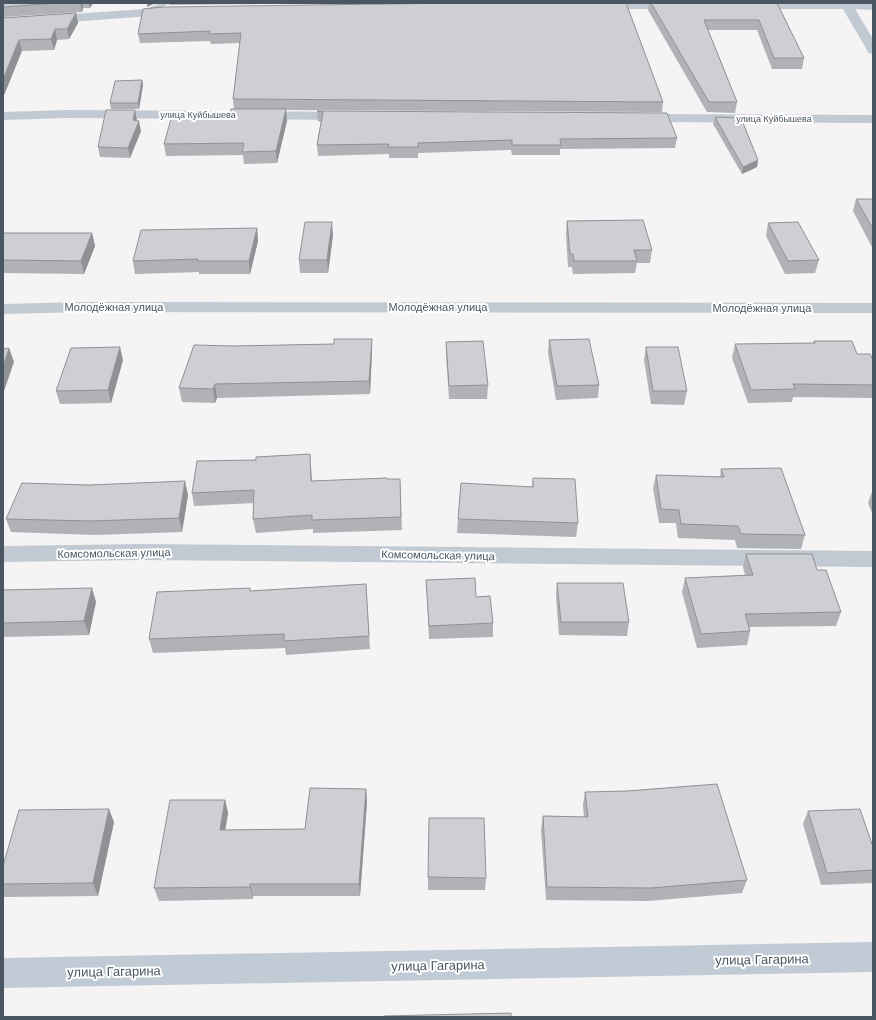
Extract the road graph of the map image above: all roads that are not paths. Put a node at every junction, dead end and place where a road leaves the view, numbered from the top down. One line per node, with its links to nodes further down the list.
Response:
1 (167, 3): 8 (lane)
2 (846, 4): 4 (street); 6 (street); 10 (street)
3 (690, 5): 5 (street)
4 (737, 5)
5 (589, 6)
6 (873, 6)
7 (188, 11): 8 (street)
8 (142, 12): 9 (street)
9 (3, 23)
10 (873, 50)
11 (3, 116): 12 (street, улица Куйбышева)
12 (363, 116)
13 (626, 118): 14 (street, улица Куйбышева)
14 (873, 119)
15 (873, 308): 16 (street, Молодёжная улица)
16 (3, 309)
17 (3, 554): 18 (street, Комсомольская улица)
18 (873, 559)
19 (873, 957): 20 (main road, улица Гагарина)
20 (3, 973)

